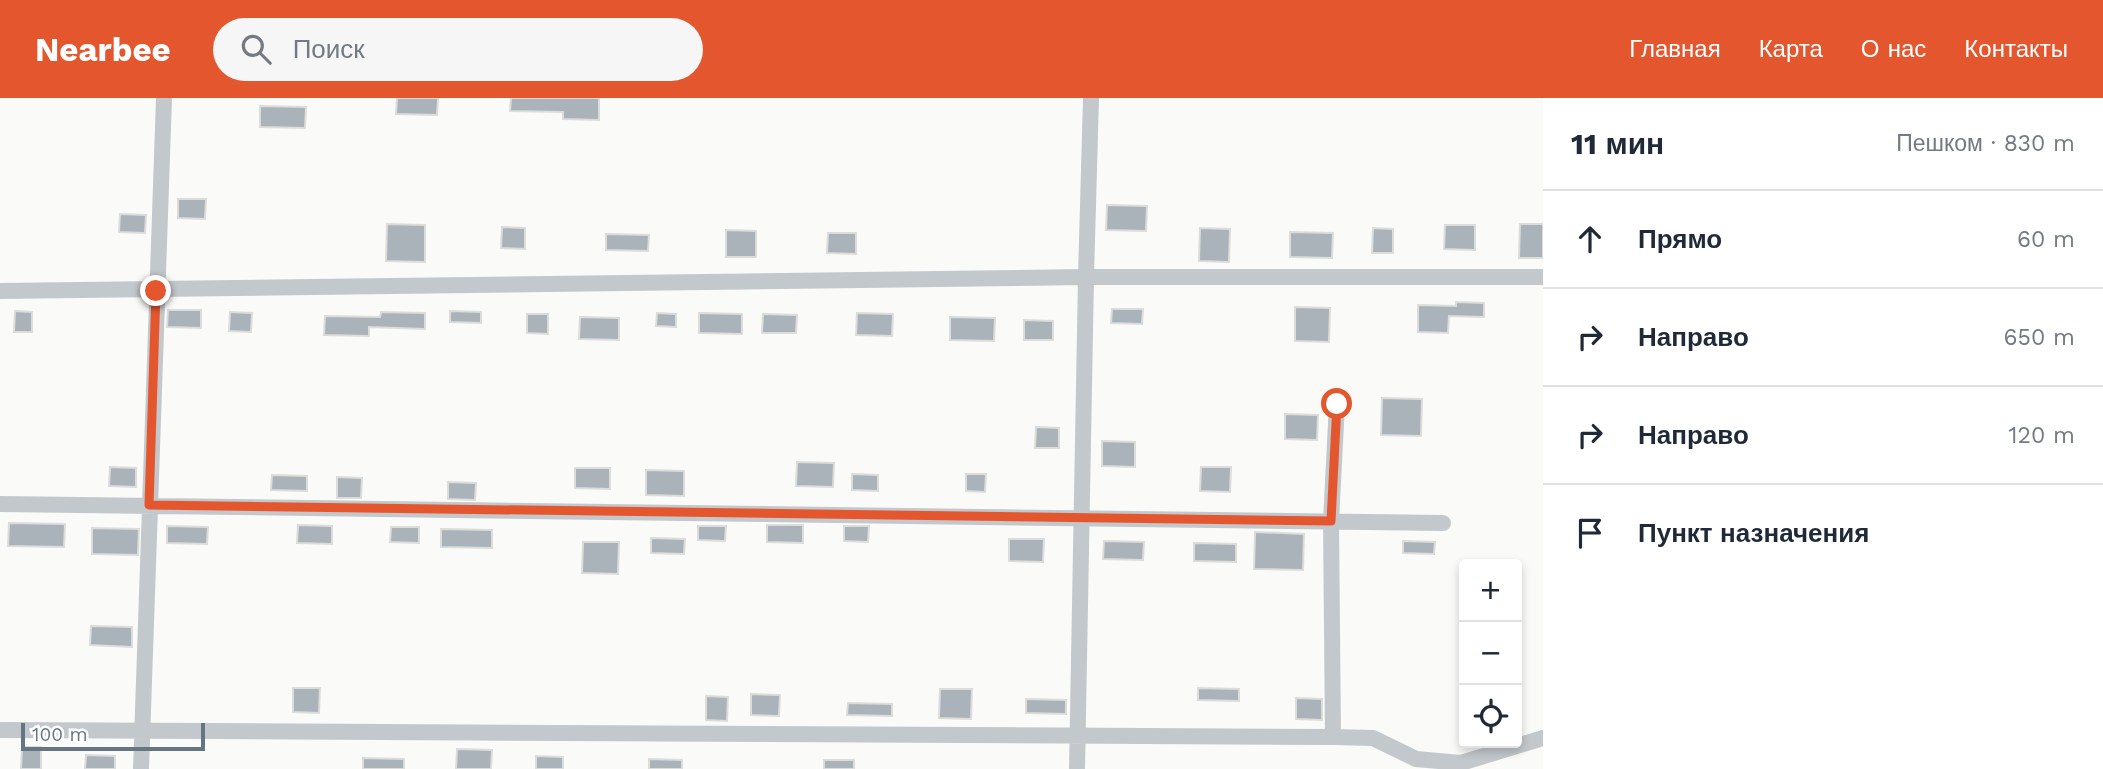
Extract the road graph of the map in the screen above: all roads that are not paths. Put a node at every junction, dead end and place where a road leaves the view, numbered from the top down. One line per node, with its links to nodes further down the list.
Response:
1 (164, 98): 6 (street)
2 (1091, 98): 3 (street)
3 (1086, 277): 4 (street); 6 (street); 10 (street)
4 (1543, 277)
5 (0, 291): 6 (street)
6 (156, 291): 9 (street)
7 (1337, 404): 11 (street)
8 (0, 504): 9 (street)
9 (149, 505): 10 (street); 14 (street)
10 (1080, 518): 11 (street); 15 (street)
11 (1331, 521): 12 (street); 16 (street)
12 (1443, 523)
13 (0, 730): 14 (street)
14 (142, 731): 15 (street); 18 (street)
15 (1078, 734): 16 (street); 19 (street)
16 (1333, 737): 17 (street)
17 (1543, 738)
18 (141, 769)
19 (1077, 769)

